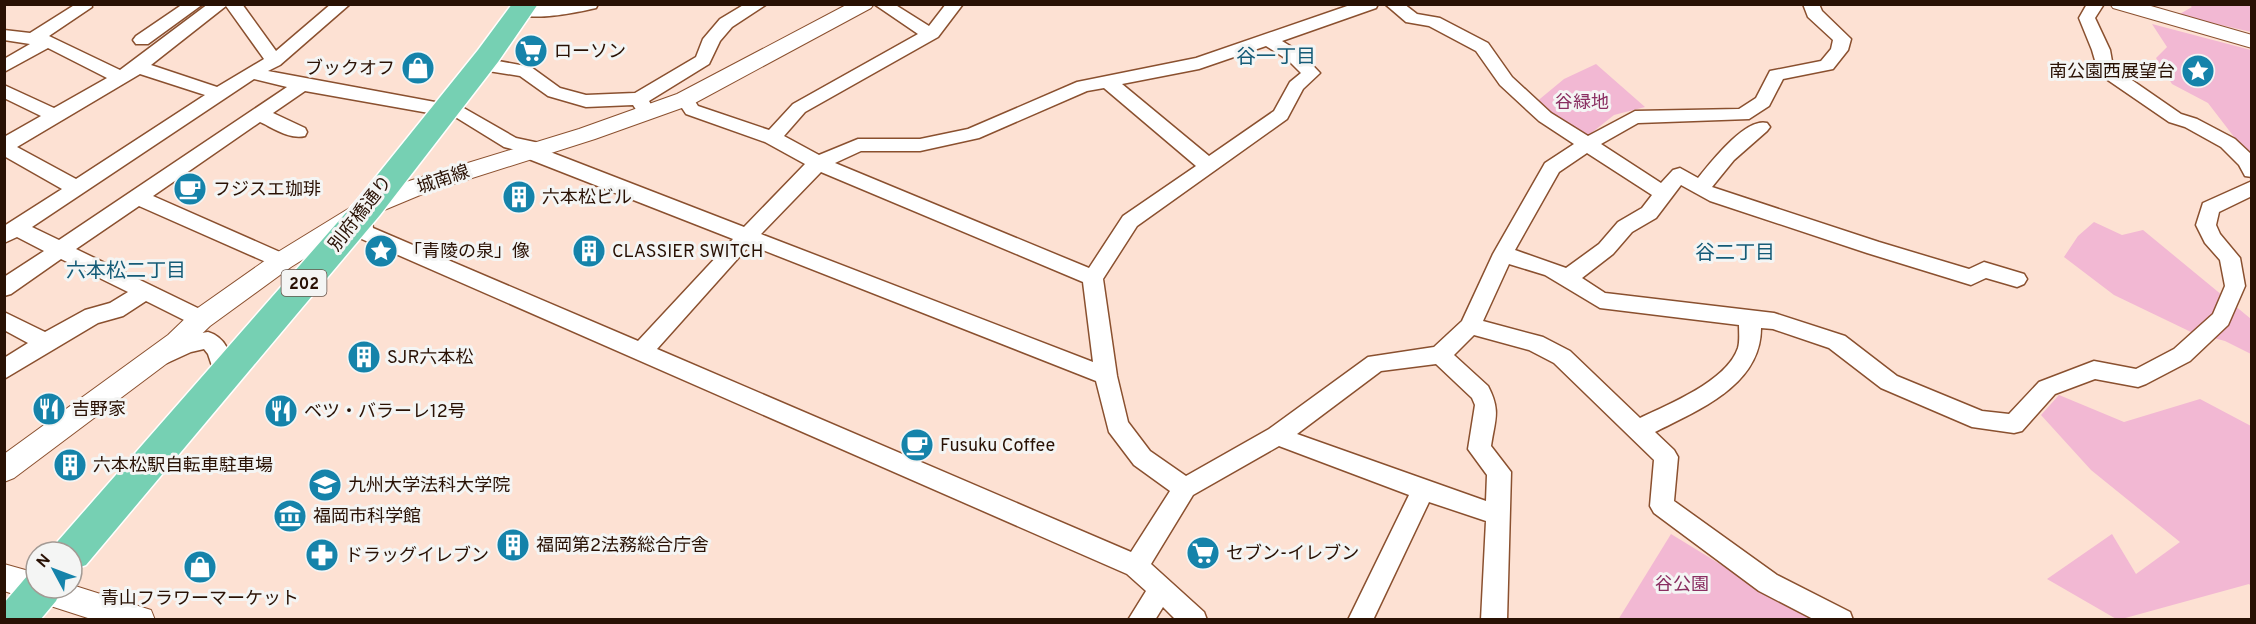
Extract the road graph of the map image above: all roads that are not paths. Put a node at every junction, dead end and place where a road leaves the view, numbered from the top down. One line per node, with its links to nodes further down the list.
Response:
1 (195, 4): 20 (street)
2 (219, 4): 26 (street)
3 (233, 4): 23 (street)
4 (590, 4): 15 (street)
5 (759, 4): 34 (street)
6 (882, 4): 17 (street)
7 (955, 4): 17 (street)
8 (1370, 4): 21 (street)
9 (1393, 4): 41 (street)
10 (1811, 4): 41 (street)
11 (2096, 4): 46 (street)
12 (2120, 4): 22 (street)
13 (84, 7): 19 (street)
14 (332, 7): 23 (street)
15 (523, 7): 24 (highway, 別府橋通り / 202)
16 (853, 7): 33 (street, 城南線)
17 (930, 34): 40 (street)
18 (4, 35): 19 (street)
19 (40, 40): 25 (street); 28 (street)
20 (142, 40)
21 (1268, 40): 29 (street); 45 (street)
22 (2252, 42)
23 (274, 61): 27 (street)
24 (482, 64): 34 (street); 35 (highway, 別府橋通り / 202)
25 (4, 67)
26 (138, 67): 28 (street); 32 (street)
27 (251, 73): 30 (street); 32 (street)
28 (120, 77): 37 (street)
29 (1106, 80): 44 (street); 45 (street)
30 (302, 85): 35 (street); 36 (street)
31 (4, 91): 37 (street)
32 (220, 94): 47 (street)
33 (685, 99): 34 (street, 城南線); 40 (street)
34 (643, 106): 43 (street, 城南線)
35 (446, 110): 43 (street); 52 (highway, 別府橋通り / 202)
36 (258, 114): 39 (street); 51 (street)
37 (55, 116): 42 (street)
38 (1761, 127): 49 (street)
39 (298, 132)
40 (772, 138): 44 (street)
41 (1586, 145): 50 (street); 56 (street)
42 (4, 147): 47 (street)
43 (532, 150): 52 (street, 城南線); 54 (street)
44 (818, 163): 54 (street); 58 (street)
45 (1208, 166): 58 (street)
46 (2252, 171)
47 (76, 188): 53 (street)
48 (2252, 188): 65 (street)
49 (1700, 189): 50 (street); 60 (street)
50 (1663, 193): 59 (street)
51 (137, 197): 55 (street); 57 (street)
52 (369, 207): 57 (street, 城南線); 68 (street); 72 (highway, 別府橋通り / 202)
53 (10, 232): 55 (street)
54 (746, 237): 68 (street); 73 (street)
55 (61, 250): 61 (street); 62 (street)
56 (1503, 254): 59 (street); 66 (street)
57 (282, 261): 63 (street, 城南線)
58 (1093, 278): 73 (street)
59 (1567, 278): 65 (street)
60 (2017, 279)
61 (4, 288)
62 (145, 291): 63 (street); 67 (street)
63 (201, 319): 70 (street, 城南線)
64 (4, 320): 67 (street)
65 (1750, 320): 74 (street)
66 (1470, 326): 69 (street); 74 (street)
67 (45, 342): 71 (street)
68 (642, 351): 81 (street)
69 (1440, 355): 75 (street); 79 (street)
70 (150, 362): 72 (street); 76 (street, 城南線)
71 (4, 370)
72 (225, 375): 80 (highway, 別府橋通り / 202)
73 (1106, 376): 77 (street)
74 (1636, 430): 93 (street)
75 (1277, 436): 77 (street); 78 (street)
76 (4, 470)
77 (1185, 488): 81 (street)
78 (1423, 490): 79 (street); 91 (street)
79 (1498, 514): 92 (street)
80 (83, 540)
81 (1136, 566): 84 (street)
82 (4, 577): 83 (street)
83 (24, 583)
84 (1162, 588): 89 (street); 90 (street)
85 (32, 600): 87 (highway)
86 (76, 600): 88 (street)
87 (15, 620)
88 (140, 620)
89 (1140, 620)
90 (1195, 620)
91 (1360, 620)
92 (1494, 620)
93 (1841, 620)

